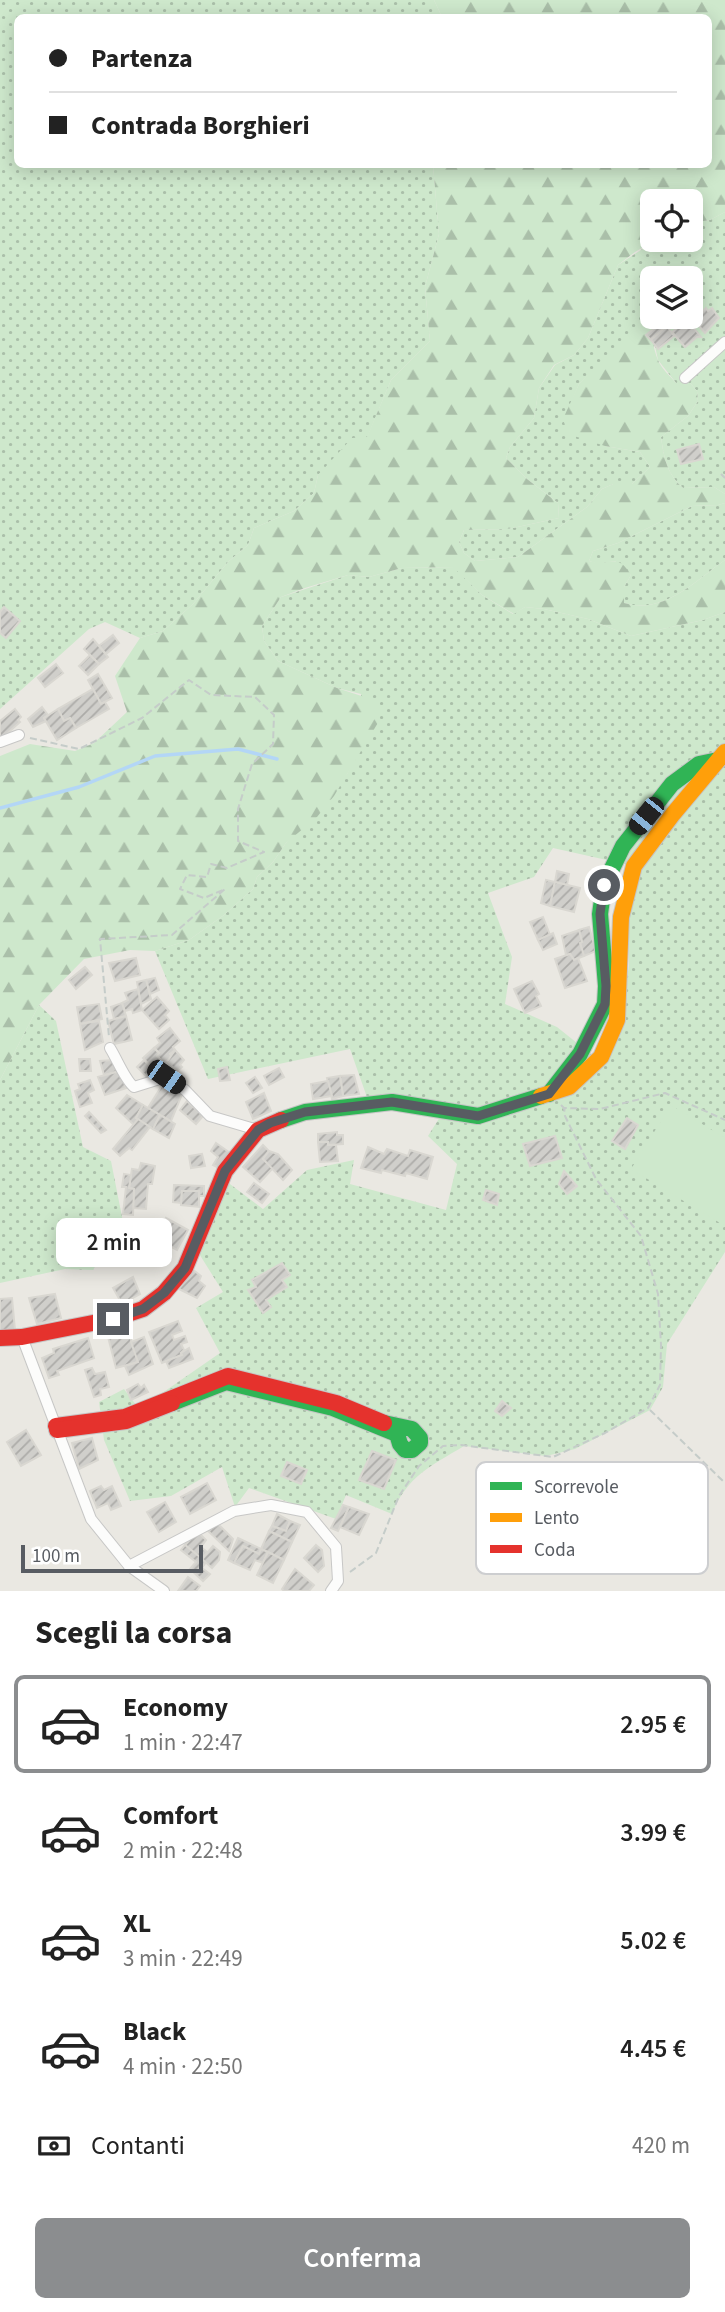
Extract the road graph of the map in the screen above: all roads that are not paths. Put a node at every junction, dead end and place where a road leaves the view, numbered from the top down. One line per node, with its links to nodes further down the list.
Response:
1 (725, 342): 2 (street)
2 (685, 378)
3 (19, 736): 4 (street)
4 (0, 742)
5 (722, 756): 7 (street); 7 (street)
6 (110, 1048): 8 (street)
7 (549, 1094): 8 (street)
8 (258, 1130): 9 (street)
9 (22, 1337): 10 (street); 11 (street)
10 (0, 1338)
11 (56, 1428): 11 (street); 12 (street)
12 (129, 1566): 13 (street); 14 (street)
13 (335, 1586)
14 (164, 1591)

